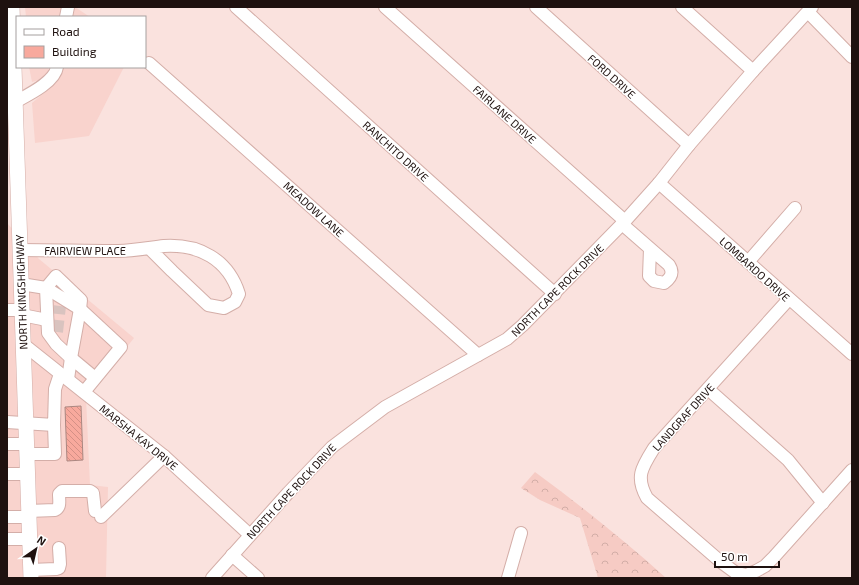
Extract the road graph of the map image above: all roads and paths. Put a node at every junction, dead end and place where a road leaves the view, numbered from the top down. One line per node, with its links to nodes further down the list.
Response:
1 (236, 7): 22 (street, RANCHITO DRIVE)
2 (385, 7): 15 (street, FAIRLANE DRIVE)
3 (536, 7): 12 (street, FORD DRIVE)
4 (682, 7): 10 (street)
5 (810, 9): 7 (street); 10 (street, NORTH CAPE ROCK DRIVE)
6 (11, 15): 11 (main road, NORTH KINGSHIGHWAY)
7 (852, 57)
8 (149, 63): 31 (street, MEADOW LANE)
9 (57, 68): 11 (street)
10 (753, 71): 12 (street, NORTH CAPE ROCK DRIVE)
11 (11, 100): 18 (main road, NORTH KINGSHIGHWAY)
12 (689, 145): 13 (street, NORTH CAPE ROCK DRIVE)
13 (659, 183): 15 (street, NORTH CAPE ROCK DRIVE); 19 (street, LOMBARDO DRIVE)
14 (795, 208): 19 (street)
15 (624, 223): 17 (street, FAIRLANE DRIVE); 22 (street, NORTH CAPE ROCK DRIVE)
16 (150, 249): 16 (street, FAIRVIEW PLACE); 18 (street, FAIRVIEW PLACE)
17 (650, 249)
18 (20, 250): 20 (main road, NORTH KINGSHIGHWAY)
19 (748, 262): 23 (street, LOMBARDO DRIVE)
20 (21, 284): 21 (street); 26 (main road, NORTH KINGSHIGHWAY)
21 (46, 288): 24 (street); 24 (street); 27 (street)
22 (555, 294): 31 (street, NORTH CAPE ROCK DRIVE)
23 (789, 299): 30 (street, LOMBARDO DRIVE); 35 (street, LANDGRAF DRIVE)
24 (80, 309): 32 (street); 34 (street)
25 (7, 310): 26 (street)
26 (22, 313): 27 (street); 29 (main road, NORTH KINGSHIGHWAY)
27 (47, 320): 28 (street)
28 (57, 338): 32 (street); 33 (street)
29 (23, 344): 33 (street, MARSHA KAY DRIVE); 38 (main road, NORTH KINGSHIGHWAY)
30 (852, 354)
31 (478, 355): 50 (street, NORTH CAPE ROCK DRIVE)
32 (71, 358): 33 (street); 34 (street)
33 (61, 374): 36 (street, MARSHA KAY DRIVE); 39 (street)
34 (95, 378): 36 (street)
35 (708, 389): 46 (street); 46 (street, LANDGRAF DRIVE)
36 (84, 392): 42 (street, MARSHA KAY DRIVE)
37 (7, 422): 38 (street)
38 (25, 424): 39 (street); 41 (main road, NORTH KINGSHIGHWAY)
39 (54, 425): 41 (street)
40 (7, 444): 41 (street)
41 (26, 449): 45 (main road, NORTH KINGSHIGHWAY)
42 (164, 456): 47 (street); 50 (street, MARSHA KAY DRIVE)
43 (852, 470): 46 (street, LANDGRAF DRIVE)
44 (7, 474): 45 (street)
45 (27, 474): 47 (main road, NORTH KINGSHIGHWAY)
46 (823, 504)
47 (28, 514): 48 (street); 52 (main road, NORTH KINGSHIGHWAY)
48 (7, 517)
49 (521, 533): 58 (street)
50 (250, 535): 54 (street, NORTH CAPE ROCK DRIVE)
51 (7, 539): 52 (street)
52 (29, 539): 55 (main road, NORTH KINGSHIGHWAY)
53 (59, 548): 55 (street)
54 (232, 555): 56 (street, NORTH CAPE ROCK DRIVE); 57 (street)
55 (30, 574)
56 (212, 578)
57 (258, 578)
58 (508, 578)

